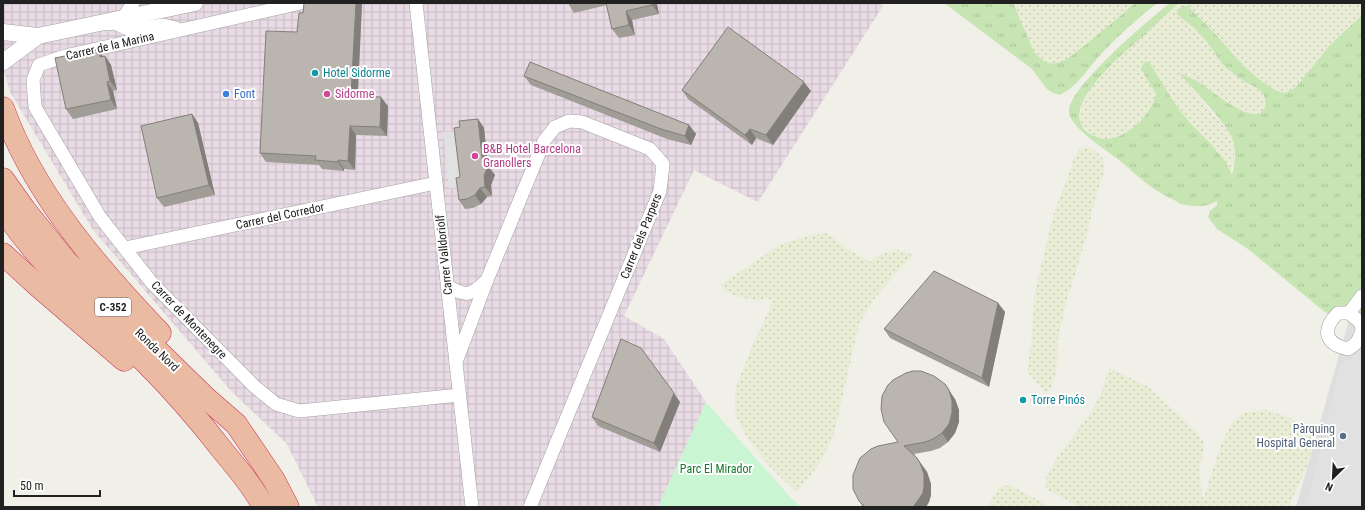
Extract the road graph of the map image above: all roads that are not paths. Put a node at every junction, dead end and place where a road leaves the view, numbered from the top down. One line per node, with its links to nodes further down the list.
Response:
1 (133, 3): 5 (street)
2 (195, 3): 5 (street)
3 (301, 3): 7 (street, Carrer de la Marina)
4 (416, 3): 14 (street, Carrer Valldoriolf)
5 (123, 18): 6 (street)
6 (80, 28): 7 (street, Carrer de la Marina); 9 (street)
7 (182, 30): 11 (street, Carrer de la Marina)
8 (3, 32): 9 (street)
9 (38, 36): 10 (street)
10 (3, 62)
11 (39, 65): 16 (street, Carrer de Montenegre)
12 (3, 108): 26 (highway)
13 (3, 179): 26 (highway, Ronda Nord / C-352)
14 (436, 183): 16 (street, Carrer del Corredor); 19 (street, Carrer Valldoriolf)
15 (3, 209): 25 (highway, Ronda Nord / C-352)
16 (125, 248): 24 (street, Carrer de Montenegre)
17 (3, 254): 25 (highway)
18 (486, 280): 19 (street, Carrer dels Parpers); 23 (street, Carrer dels Parpers); 30 (street, Carrer dels Parpers)
19 (448, 286): 23 (street, Carrer Valldoriolf)
20 (1362, 296): 21 (street)
21 (1349, 313): 22 (street); 22 (street)
22 (1362, 329)
23 (456, 362): 24 (street, Carrer Valldoriolf)
24 (460, 395): 29 (street, Carrer Valldoriolf)
25 (193, 413): 27 (highway, Ronda Nord / C-352)
26 (236, 424): 28 (highway, Ronda Nord / C-352)
27 (264, 507)
28 (288, 507)
29 (472, 507)
30 (530, 507)

